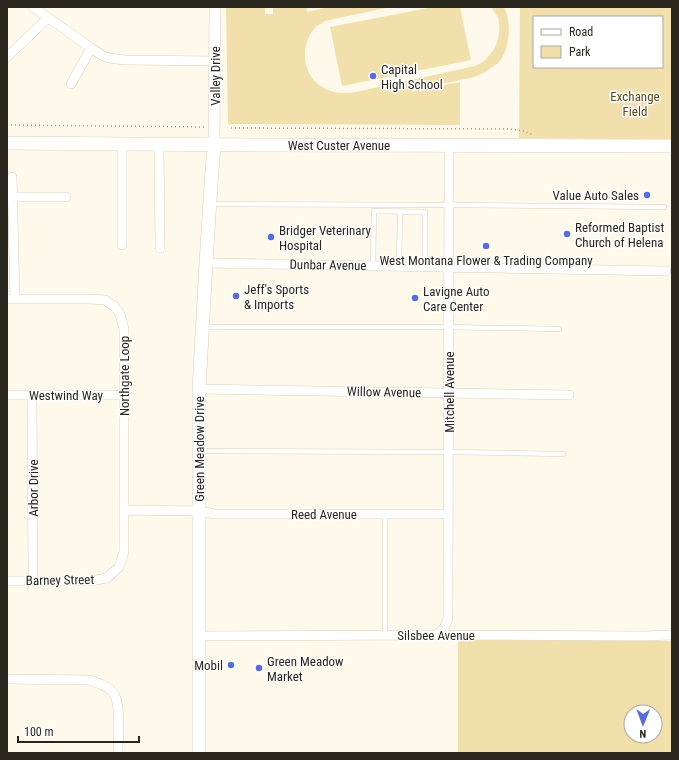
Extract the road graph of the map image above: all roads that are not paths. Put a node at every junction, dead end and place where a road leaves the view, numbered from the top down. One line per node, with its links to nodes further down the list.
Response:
1 (33, 7): 3 (street)
2 (215, 7): 6 (street, Valley Drive)
3 (48, 18): 4 (street); 5 (street)
4 (91, 48): 6 (street); 7 (street)
5 (7, 57)
6 (215, 60): 11 (street, Valley Drive)
7 (71, 84)
8 (7, 143): 9 (main road, West Custer Avenue)
9 (122, 144): 10 (main road, West Custer Avenue); 21 (street)
10 (159, 144): 11 (main road, West Custer Avenue); 22 (street)
11 (214, 145): 12 (main road, West Custer Avenue); 17 (main road, Green Meadow Drive)
12 (449, 146): 13 (main road, West Custer Avenue); 18 (street, Mitchell Avenue)
13 (672, 146)
14 (12, 177): 15 (street)
15 (12, 197): 16 (street); 29 (street)
16 (66, 197)
17 (210, 204): 18 (lane); 23 (main road, Green Meadow Drive)
18 (449, 205): 19 (lane); 27 (street, Mitchell Avenue)
19 (664, 207)
20 (400, 212): 24 (lane); 25 (lane); 26 (lane)
21 (122, 245)
22 (160, 248)
23 (206, 263): 24 (street, Dunbar Avenue); 30 (main road, Green Meadow Drive)
24 (373, 266): 25 (street, Dunbar Avenue)
25 (399, 267): 26 (street, Dunbar Avenue)
26 (424, 267): 27 (street, Dunbar Avenue)
27 (449, 267): 28 (street, Dunbar Avenue); 31 (street, Mitchell Avenue)
28 (666, 271)
29 (11, 299): 37 (street, Northgate Loop)
30 (203, 327): 31 (lane); 33 (main road, Green Meadow Drive)
31 (449, 327): 32 (lane); 34 (street, Mitchell Avenue)
32 (559, 329)
33 (200, 389): 34 (street, Willow Avenue); 39 (main road, Green Meadow Drive)
34 (449, 393): 38 (street, Willow Avenue); 40 (street, Mitchell Avenue)
35 (7, 395): 36 (street, Westwind Way)
36 (32, 395): 37 (street, Westwind Way); 47 (street, Arbor Drive)
37 (125, 395): 42 (street, Northgate Loop)
38 (569, 395)
39 (199, 451): 40 (lane); 43 (main road, Green Meadow Drive)
40 (448, 452): 41 (lane); 45 (street, Mitchell Avenue)
41 (563, 454)
42 (124, 510): 43 (street); 47 (street, Barney Street)
43 (200, 511): 44 (street, Reed Avenue); 51 (main road, Green Meadow Drive)
44 (384, 514): 45 (street, Reed Avenue); 48 (lane)
45 (448, 514): 49 (street, Mitchell Avenue)
46 (7, 581): 47 (street, Barney Street)
47 (33, 581)
48 (385, 635): 49 (street, Silsbee Avenue); 51 (street, Silsbee Avenue)
49 (437, 635): 50 (street, Silsbee Avenue)
50 (672, 635)
51 (199, 636): 54 (main road, Green Meadow Drive)
52 (7, 679): 53 (street)
53 (118, 753)
54 (199, 753)

